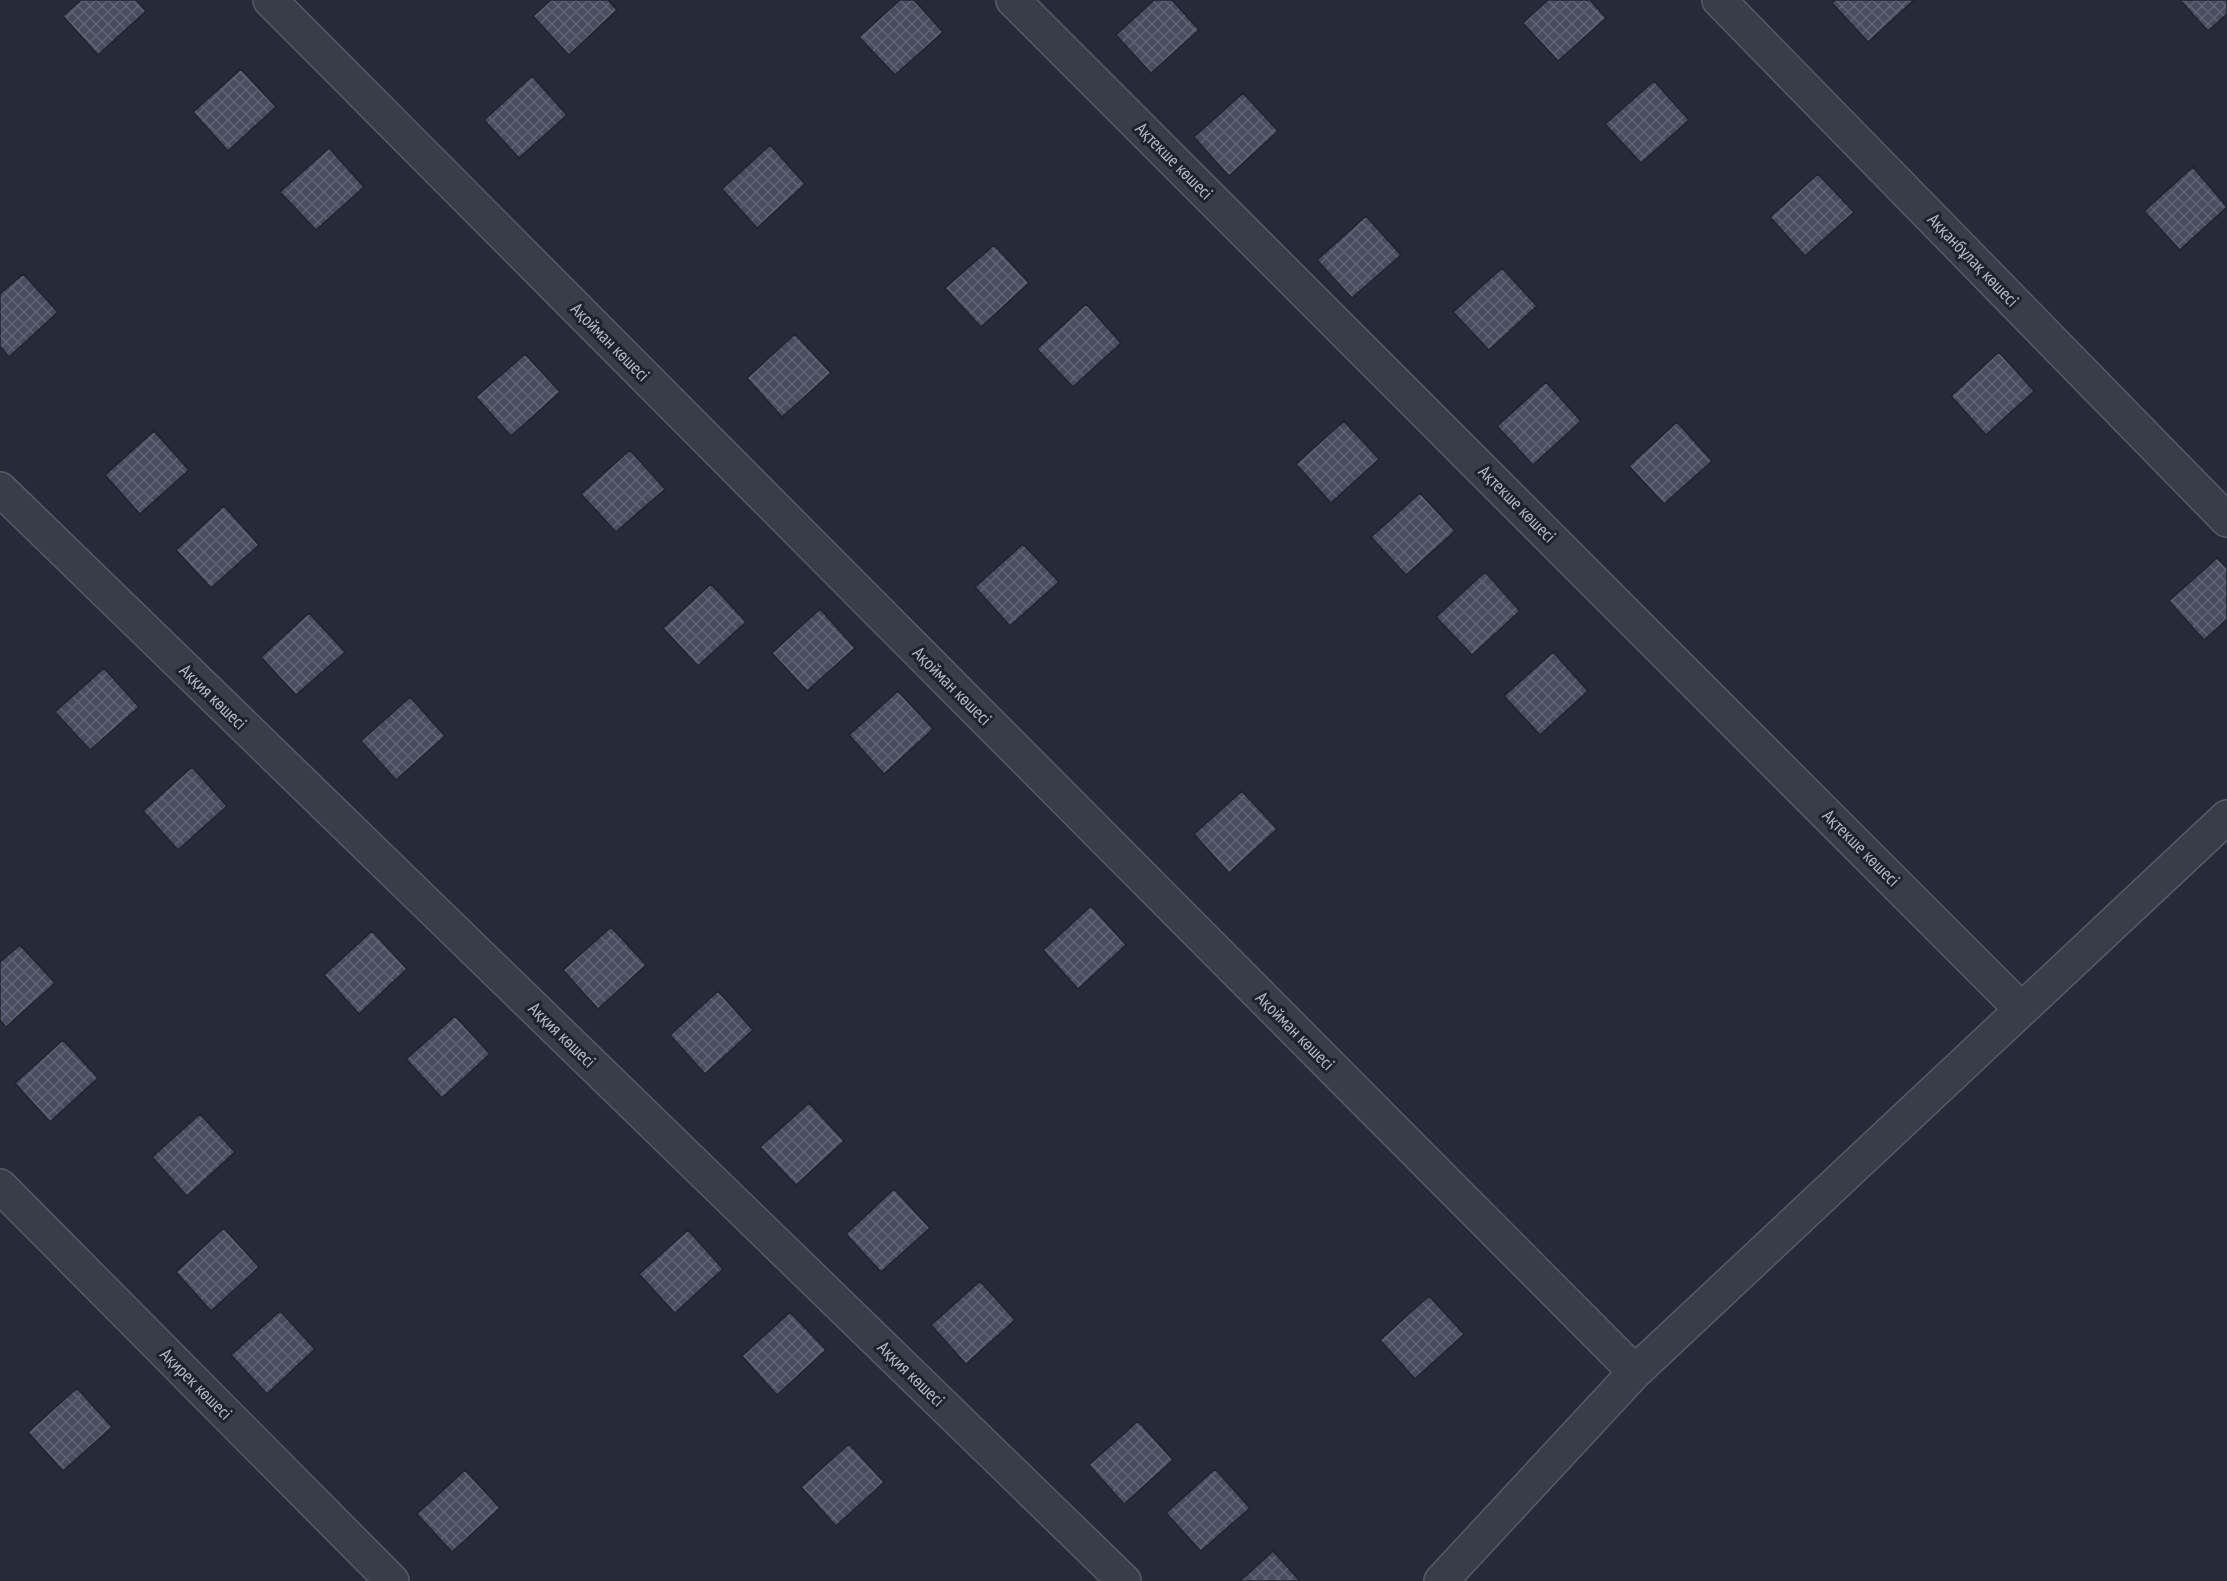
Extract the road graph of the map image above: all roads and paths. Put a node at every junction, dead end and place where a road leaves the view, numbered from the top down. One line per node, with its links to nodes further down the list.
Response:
1 (270, 0): 9 (street, Ақойман көшесі)
2 (1013, 0): 7 (street, Ақтекше көшесі)
3 (1719, 0): 5 (street, Аққанбұлақ көшесі)
4 (0, 489): 11 (street, Аққия көшесі)
5 (2227, 520)
6 (2227, 817): 7 (street)
7 (2021, 1009): 9 (street)
8 (0, 1186): 10 (street, Ақирек көшесі)
9 (1635, 1372): 12 (street)
10 (392, 1581)
11 (1124, 1581)
12 (1441, 1581)

